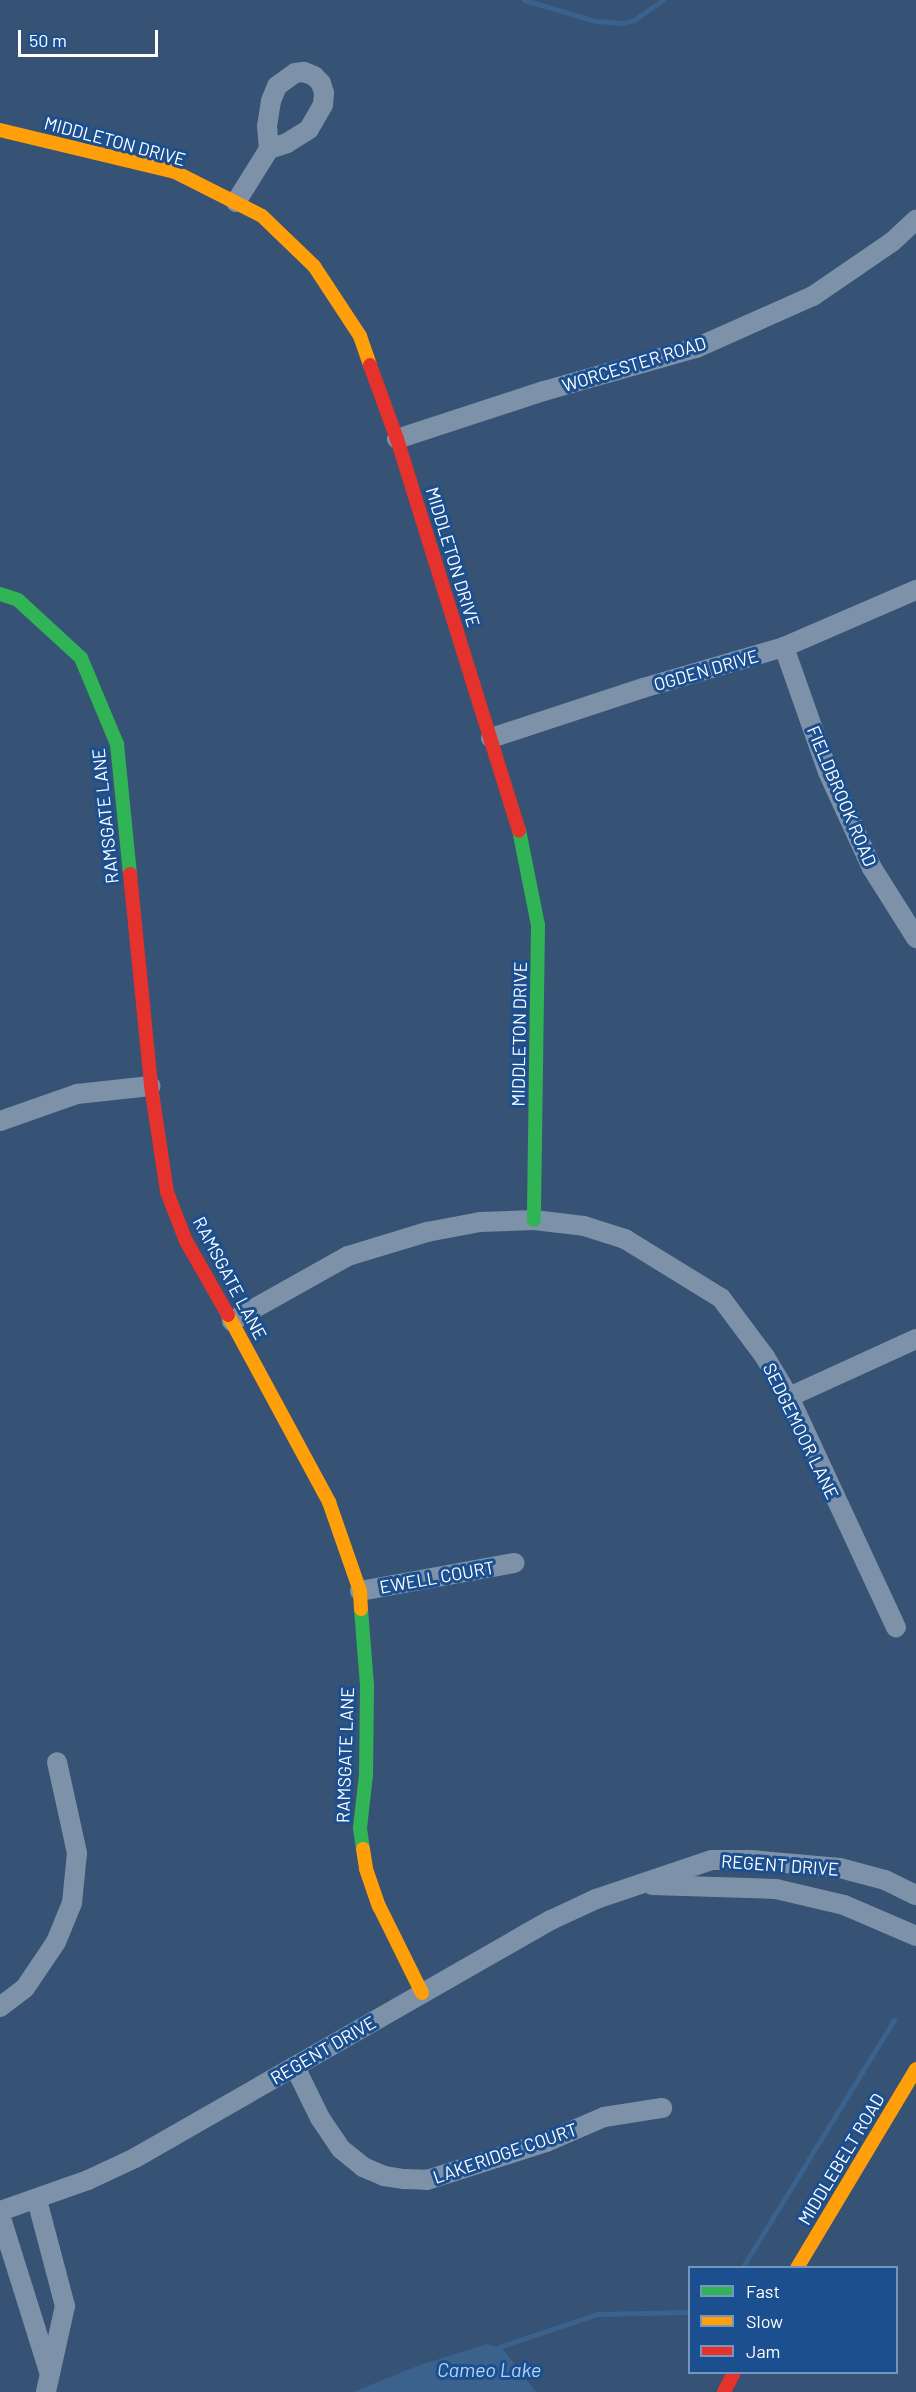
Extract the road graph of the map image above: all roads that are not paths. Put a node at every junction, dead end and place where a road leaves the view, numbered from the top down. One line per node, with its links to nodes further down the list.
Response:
1 (0, 130): 3 (street, MIDDLETON DRIVE)
2 (269, 148): 3 (street)
3 (236, 202): 5 (street, MIDDLETON DRIVE)
4 (916, 220): 5 (street, WORCESTER ROAD)
5 (397, 439): 9 (street, MIDDLETON DRIVE)
6 (916, 590): 8 (street, OGDEN DRIVE)
7 (0, 594): 11 (street, RAMSGATE LANE)
8 (784, 647): 9 (street, OGDEN DRIVE); 10 (street, FIELDBROOK ROAD)
9 (491, 738): 13 (street, MIDDLETON DRIVE)
10 (916, 938)
11 (152, 1086): 12 (street); 14 (street, RAMSGATE LANE)
12 (0, 1121)
13 (534, 1220): 14 (street, SEDGEMOOR LANE); 16 (street, SEDGEMOOR LANE)
14 (232, 1321): 18 (street, RAMSGATE LANE)
15 (916, 1339): 16 (street)
16 (789, 1397): 19 (street, SEDGEMOOR LANE)
17 (514, 1563): 18 (street, EWELL COURT)
18 (360, 1591): 24 (street, RAMSGATE LANE)
19 (896, 1627)
20 (57, 1762): 25 (street)
21 (644, 1884): 22 (street, REGENT DRIVE); 23 (street, REGENT DRIVE); 24 (street, REGENT DRIVE)
22 (916, 1895)
23 (916, 1936)
24 (422, 1994): 26 (street, REGENT DRIVE)
25 (0, 2007)
26 (296, 2067): 28 (street, LAKERIDGE COURT); 29 (street, REGENT DRIVE)
27 (916, 2068): 31 (street, MIDDLEBELT ROAD)
28 (662, 2108)
29 (37, 2199): 30 (street, REGENT DRIVE); 32 (street)
30 (0, 2213): 32 (street)
31 (798, 2266)
32 (49, 2371): 34 (street)
33 (733, 2374): 35 (street)
34 (46, 2392)
35 (724, 2392)

